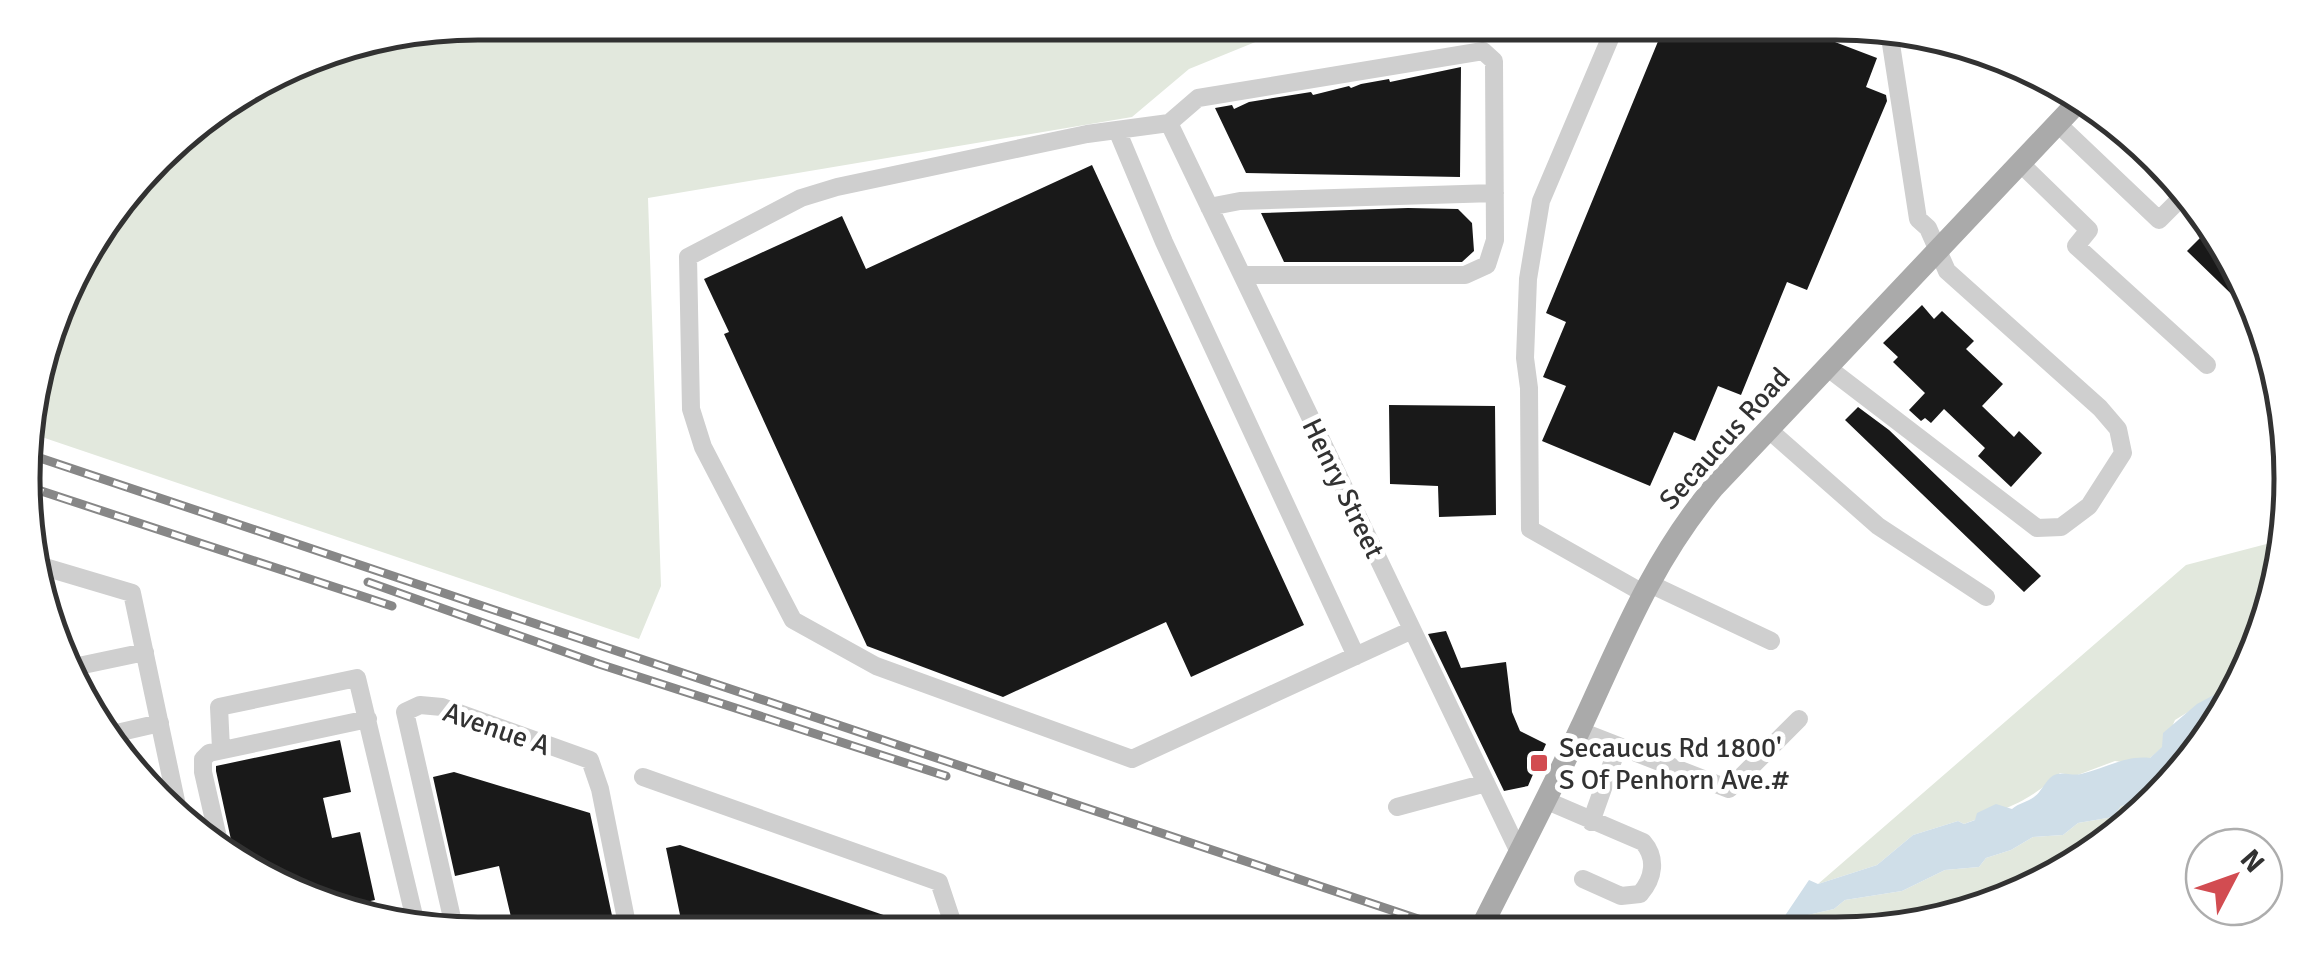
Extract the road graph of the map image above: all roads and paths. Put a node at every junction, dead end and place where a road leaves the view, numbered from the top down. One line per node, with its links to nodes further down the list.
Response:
1 (1609, 40): 17 (street)
2 (1891, 44): 11 (street)
3 (2071, 109): 5 (main road, Secaucus Road)
4 (1169, 123): 6 (street); 8 (street); 10 (street, Henry Street)
5 (2058, 124): 7 (main road, Secaucus Road); 9 (street)
6 (1116, 130): 22 (street); 22 (street)
7 (2020, 163): 11 (main road, Secaucus Road); 13 (street)
8 (1495, 193): 10 (street); 12 (street)
9 (2176, 203)
10 (1209, 207): 12 (street, Henry Street)
11 (1936, 252): 14 (main road, Secaucus Road); 14 (street)
12 (1242, 275): 19 (street, Henry Street)
13 (2207, 365)
14 (1828, 368): 15 (main road, Secaucus Road)
15 (1769, 430): 17 (main road, Secaucus Road); 18 (street)
16 (49, 568): 21 (street)
17 (1646, 588): 20 (street); 27 (main road, Secaucus Road)
18 (1986, 596)
19 (1412, 630): 22 (street); 32 (street, Henry Street)
20 (1771, 641)
21 (145, 652): 23 (street); 26 (street)
22 (1356, 656)
23 (82, 665)
24 (368, 719): 30 (street); 30 (street); 40 (street)
25 (1799, 719): 29 (street)
26 (161, 729): 28 (street); 33 (street)
27 (1580, 731): 29 (street); 34 (main road, Secaucus Road)
28 (122, 733)
29 (1618, 746): 36 (street)
30 (222, 749): 37 (street)
31 (644, 777): 43 (street)
32 (1486, 783): 35 (street); 38 (street, Henry Street)
33 (175, 795)
34 (1545, 800): 36 (street); 38 (main road, Secaucus Road)
35 (1397, 807)
36 (1591, 822): 39 (street)
37 (217, 830)
38 (1519, 852): 44 (main road, Secaucus Road)
39 (1583, 879)
40 (413, 912)
41 (452, 916): 42 (street, Avenue A)
42 (626, 917)
43 (951, 917)
44 (1486, 917)

